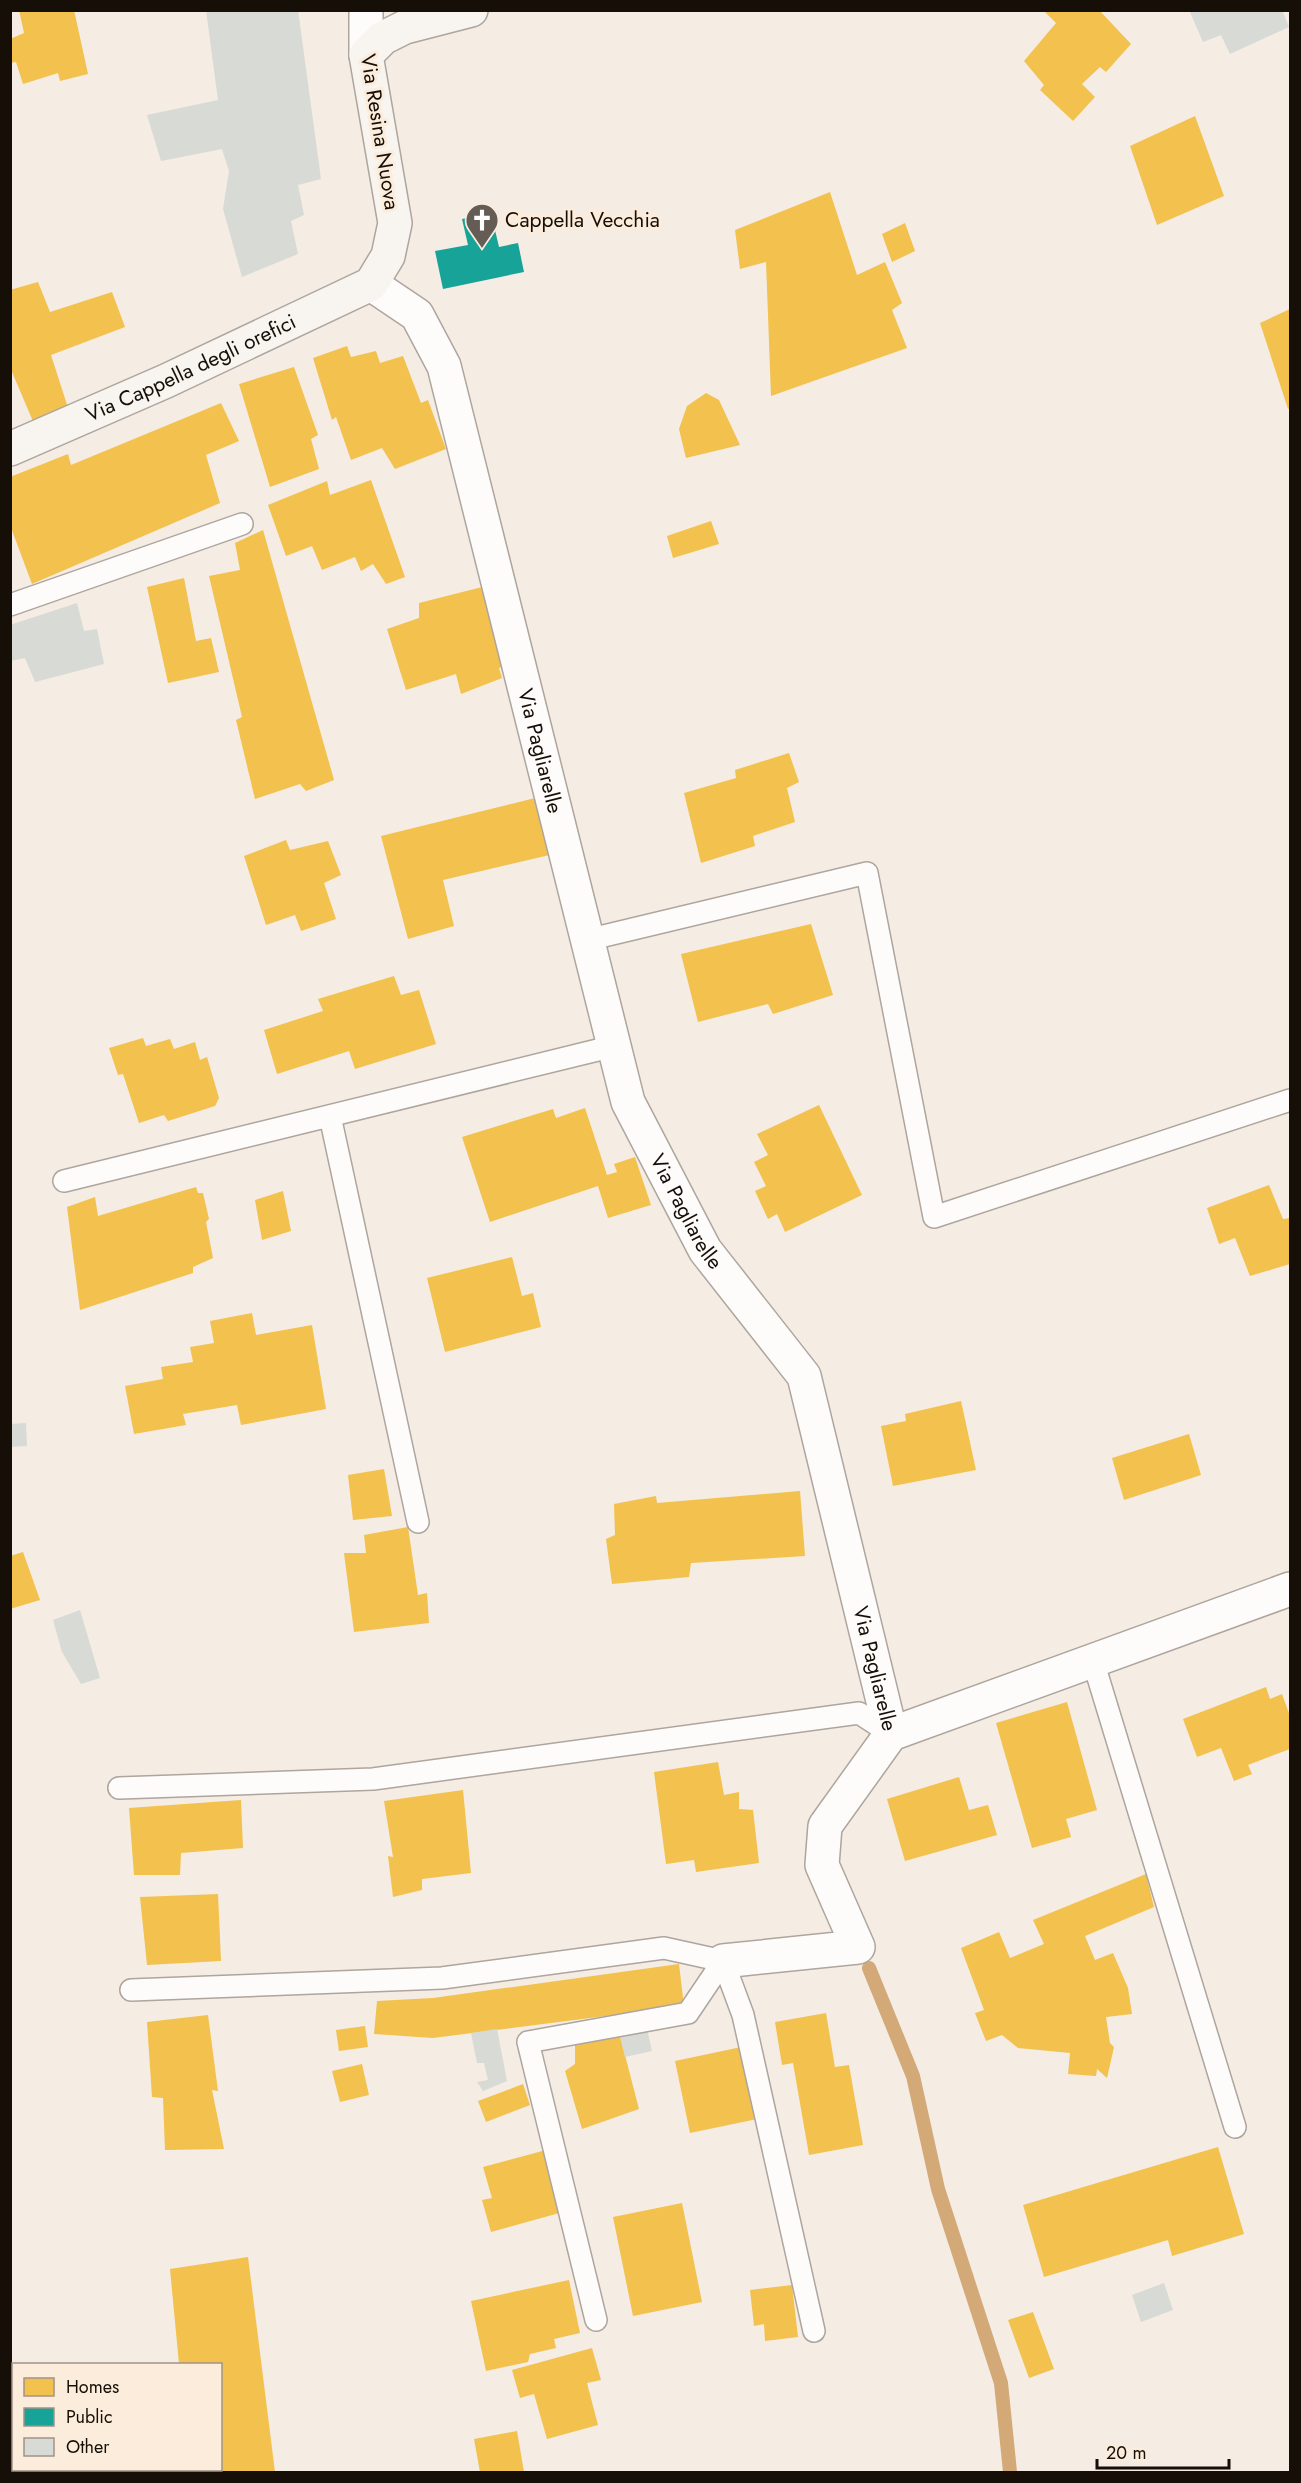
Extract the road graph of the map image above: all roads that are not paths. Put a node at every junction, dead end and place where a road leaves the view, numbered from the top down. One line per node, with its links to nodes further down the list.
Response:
1 (366, 10): 3 (street, Via Resina Nuova)
2 (471, 10): 3 (street)
3 (366, 55): 4 (street, Via Resina Nuova)
4 (371, 284): 5 (street, Via Cappella degli orefici); 8 (street, Via Pagliarelle)
5 (10, 449)
6 (242, 524): 7 (lane)
7 (10, 605)
8 (587, 940): 9 (street, Via Pagliarelle); 10 (lane)
9 (614, 1046): 11 (lane); 16 (street, Via Pagliarelle)
10 (1290, 1100)
11 (330, 1116): 12 (lane); 13 (lane)
12 (64, 1181)
13 (418, 1522)
14 (1290, 1589): 15 (street, Via Pagliarelle)
15 (1093, 1661): 16 (street, Via Pagliarelle); 20 (lane)
16 (891, 1734): 17 (lane); 18 (street)
17 (119, 1788)
18 (723, 1961): 19 (lane); 21 (lane); 22 (lane)
19 (132, 1990)
20 (1235, 2127)
21 (596, 2320)
22 (814, 2331)

